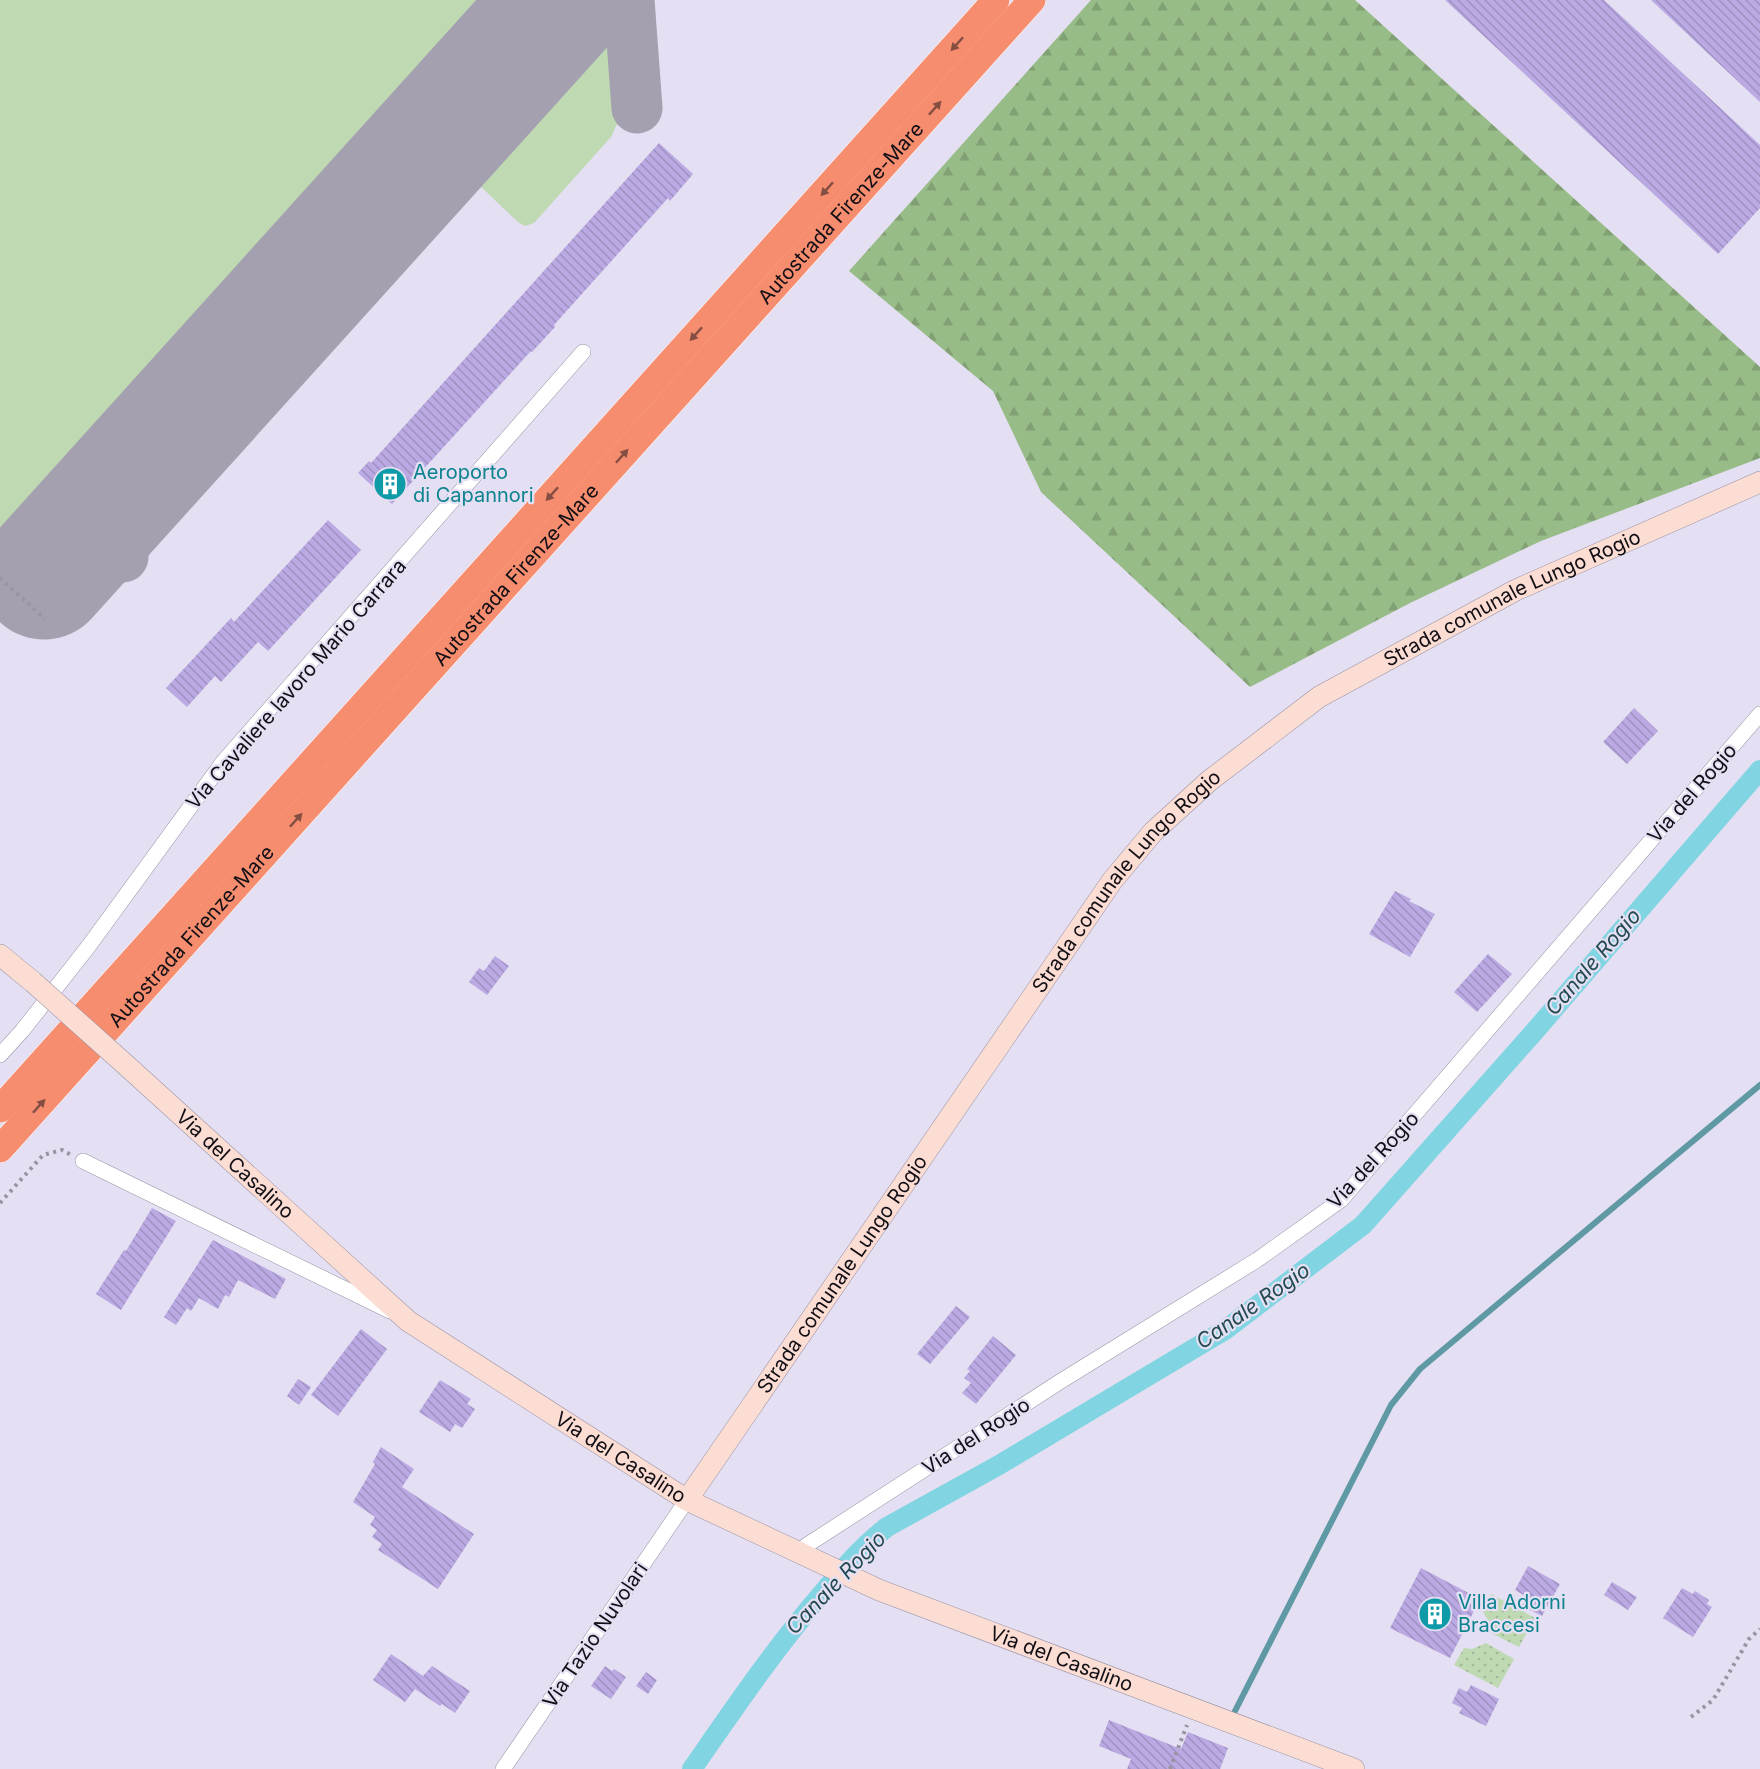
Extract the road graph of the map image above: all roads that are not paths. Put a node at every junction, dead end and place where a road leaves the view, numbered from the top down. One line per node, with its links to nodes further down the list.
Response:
1 (996, 0): 8 (highway, Autostrada Firenze-Mare, one-way to 8)
2 (1032, 0): 9 (highway, Autostrada Firenze-Mare, one-way to 2)
3 (583, 352): 7 (street, Via Cavaliere lavoro Mario Carrara)
4 (1760, 482): 12 (street, Strada comunale Lungo Rogio)
5 (1760, 714): 13 (street, Via del Rogio)
6 (0, 955): 11 (street, Via del Casalino, bridge)
7 (0, 1055)
8 (0, 1109)
9 (0, 1149)
10 (83, 1161): 11 (street)
11 (408, 1321): 12 (street, Via del Casalino)
12 (687, 1500): 13 (street, Via del Casalino); 14 (street, Via Tazio Nuvolari)
13 (798, 1553): 15 (street, Via del Casalino)
14 (503, 1769)
15 (1354, 1769)

